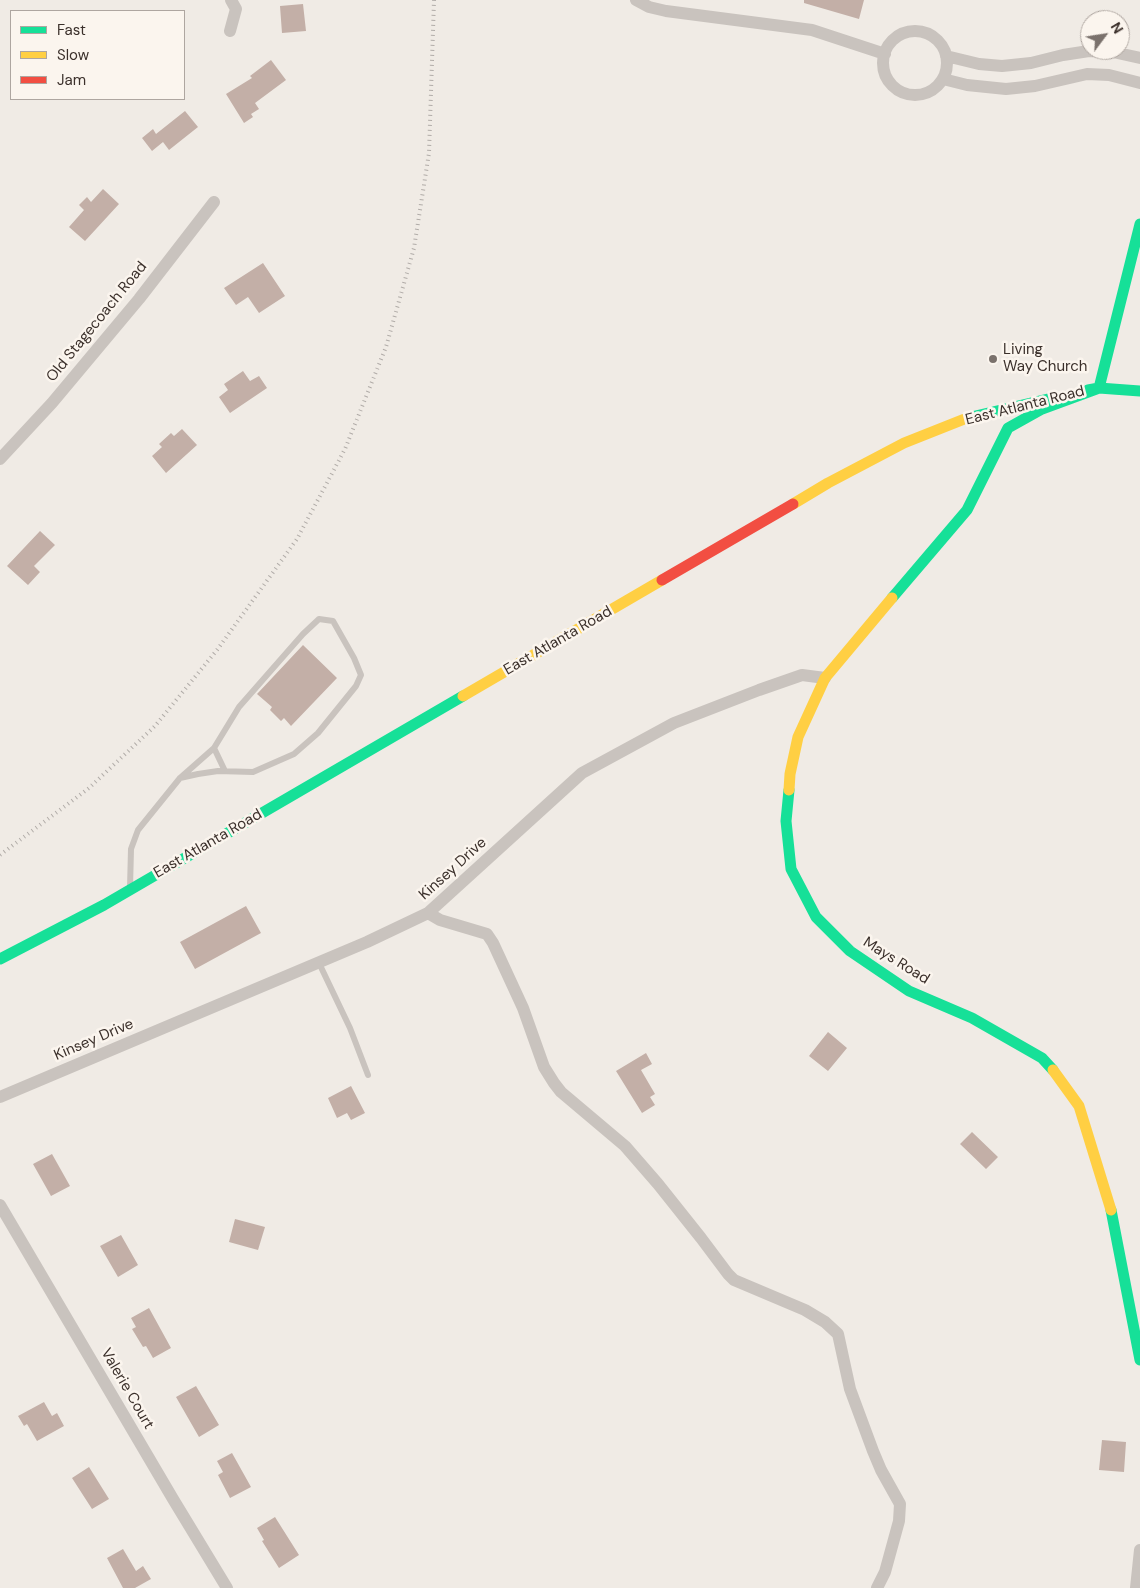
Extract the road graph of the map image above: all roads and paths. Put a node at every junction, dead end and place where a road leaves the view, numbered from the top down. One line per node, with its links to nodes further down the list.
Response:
1 (231, 0): 3 (street)
2 (636, 0): 4 (street)
3 (230, 31)
4 (885, 54): 5 (street); 7 (street)
5 (946, 56): 6 (street); 7 (street)
6 (1140, 58)
7 (943, 79): 8 (street)
8 (1140, 84)
9 (214, 202): 13 (street, Old Stagecoach Road)
10 (1140, 224): 11 (street)
11 (1099, 388): 12 (street, East Atlanta Road); 14 (street, Mays Road); 18 (street, East Atlanta Road)
12 (1140, 391)
13 (0, 459)
14 (825, 678): 19 (street, Kinsey Drive); 25 (street, Mays Road)
15 (214, 748): 16 (lane); 16 (lane); 17 (lane)
16 (225, 771): 17 (lane)
17 (180, 778): 18 (lane)
18 (130, 889): 20 (street, East Atlanta Road)
19 (428, 913): 21 (street, Kinsey Drive); 28 (street)
20 (0, 959)
21 (319, 963): 22 (lane); 23 (street, Kinsey Drive)
22 (368, 1075)
23 (0, 1097)
24 (0, 1205): 27 (street, Valerie Court)
25 (1140, 1360)
26 (1140, 1550): 29 (street)
27 (228, 1588)
28 (877, 1588)
29 (1136, 1588)

